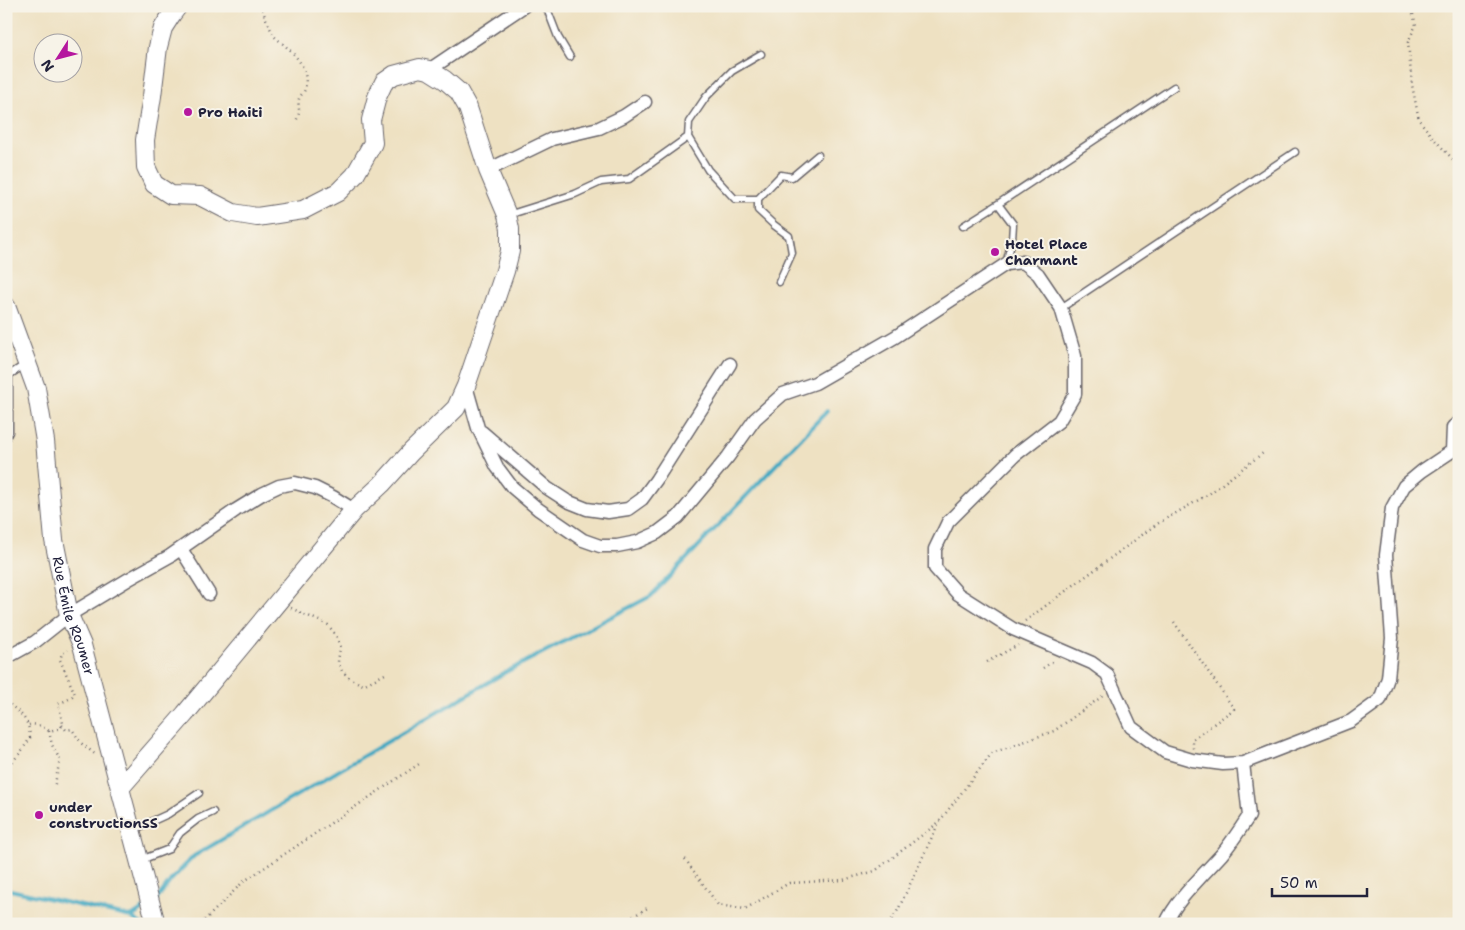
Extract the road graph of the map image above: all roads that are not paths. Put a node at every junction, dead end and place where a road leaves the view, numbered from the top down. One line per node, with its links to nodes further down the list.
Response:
1 (178, 6): 6 (street)
2 (524, 6): 6 (street)
3 (546, 6): 5 (lane)
4 (760, 54): 9 (lane)
5 (570, 57)
6 (429, 70): 12 (street)
7 (1174, 88): 14 (lane)
8 (646, 102): 12 (street)
9 (688, 137): 13 (lane); 15 (lane)
10 (1295, 152): 19 (lane)
11 (818, 156): 13 (lane)
12 (488, 170): 15 (street)
13 (758, 199): 18 (lane)
14 (998, 204): 16 (lane); 17 (lane)
15 (507, 215): 23 (street)
16 (963, 226)
17 (1006, 264): 19 (street); 25 (street)
18 (780, 282)
19 (1061, 308): 33 (street)
20 (7, 309): 21 (street, Rue Émile Roumer)
21 (27, 363): 26 (lane); 31 (street, Rue Émile Roumer)
22 (730, 364): 25 (street)
23 (466, 386): 25 (street); 28 (street)
24 (1459, 422): 27 (street)
25 (478, 428)
26 (6, 438)
27 (1455, 450): 33 (street)
28 (354, 510): 29 (street); 34 (street)
29 (181, 549): 30 (street); 31 (street)
30 (208, 594)
31 (70, 614): 32 (street); 34 (street, Rue Émile Roumer)
32 (6, 658)
33 (1243, 763): 40 (street)
34 (121, 787): 37 (street, Rue Émile Roumer)
35 (199, 794): 37 (lane)
36 (213, 812): 38 (lane)
37 (132, 831): 38 (street, Rue Émile Roumer)
38 (140, 860): 39 (street, Rue Émile Roumer)
39 (153, 911)
40 (1166, 924)

